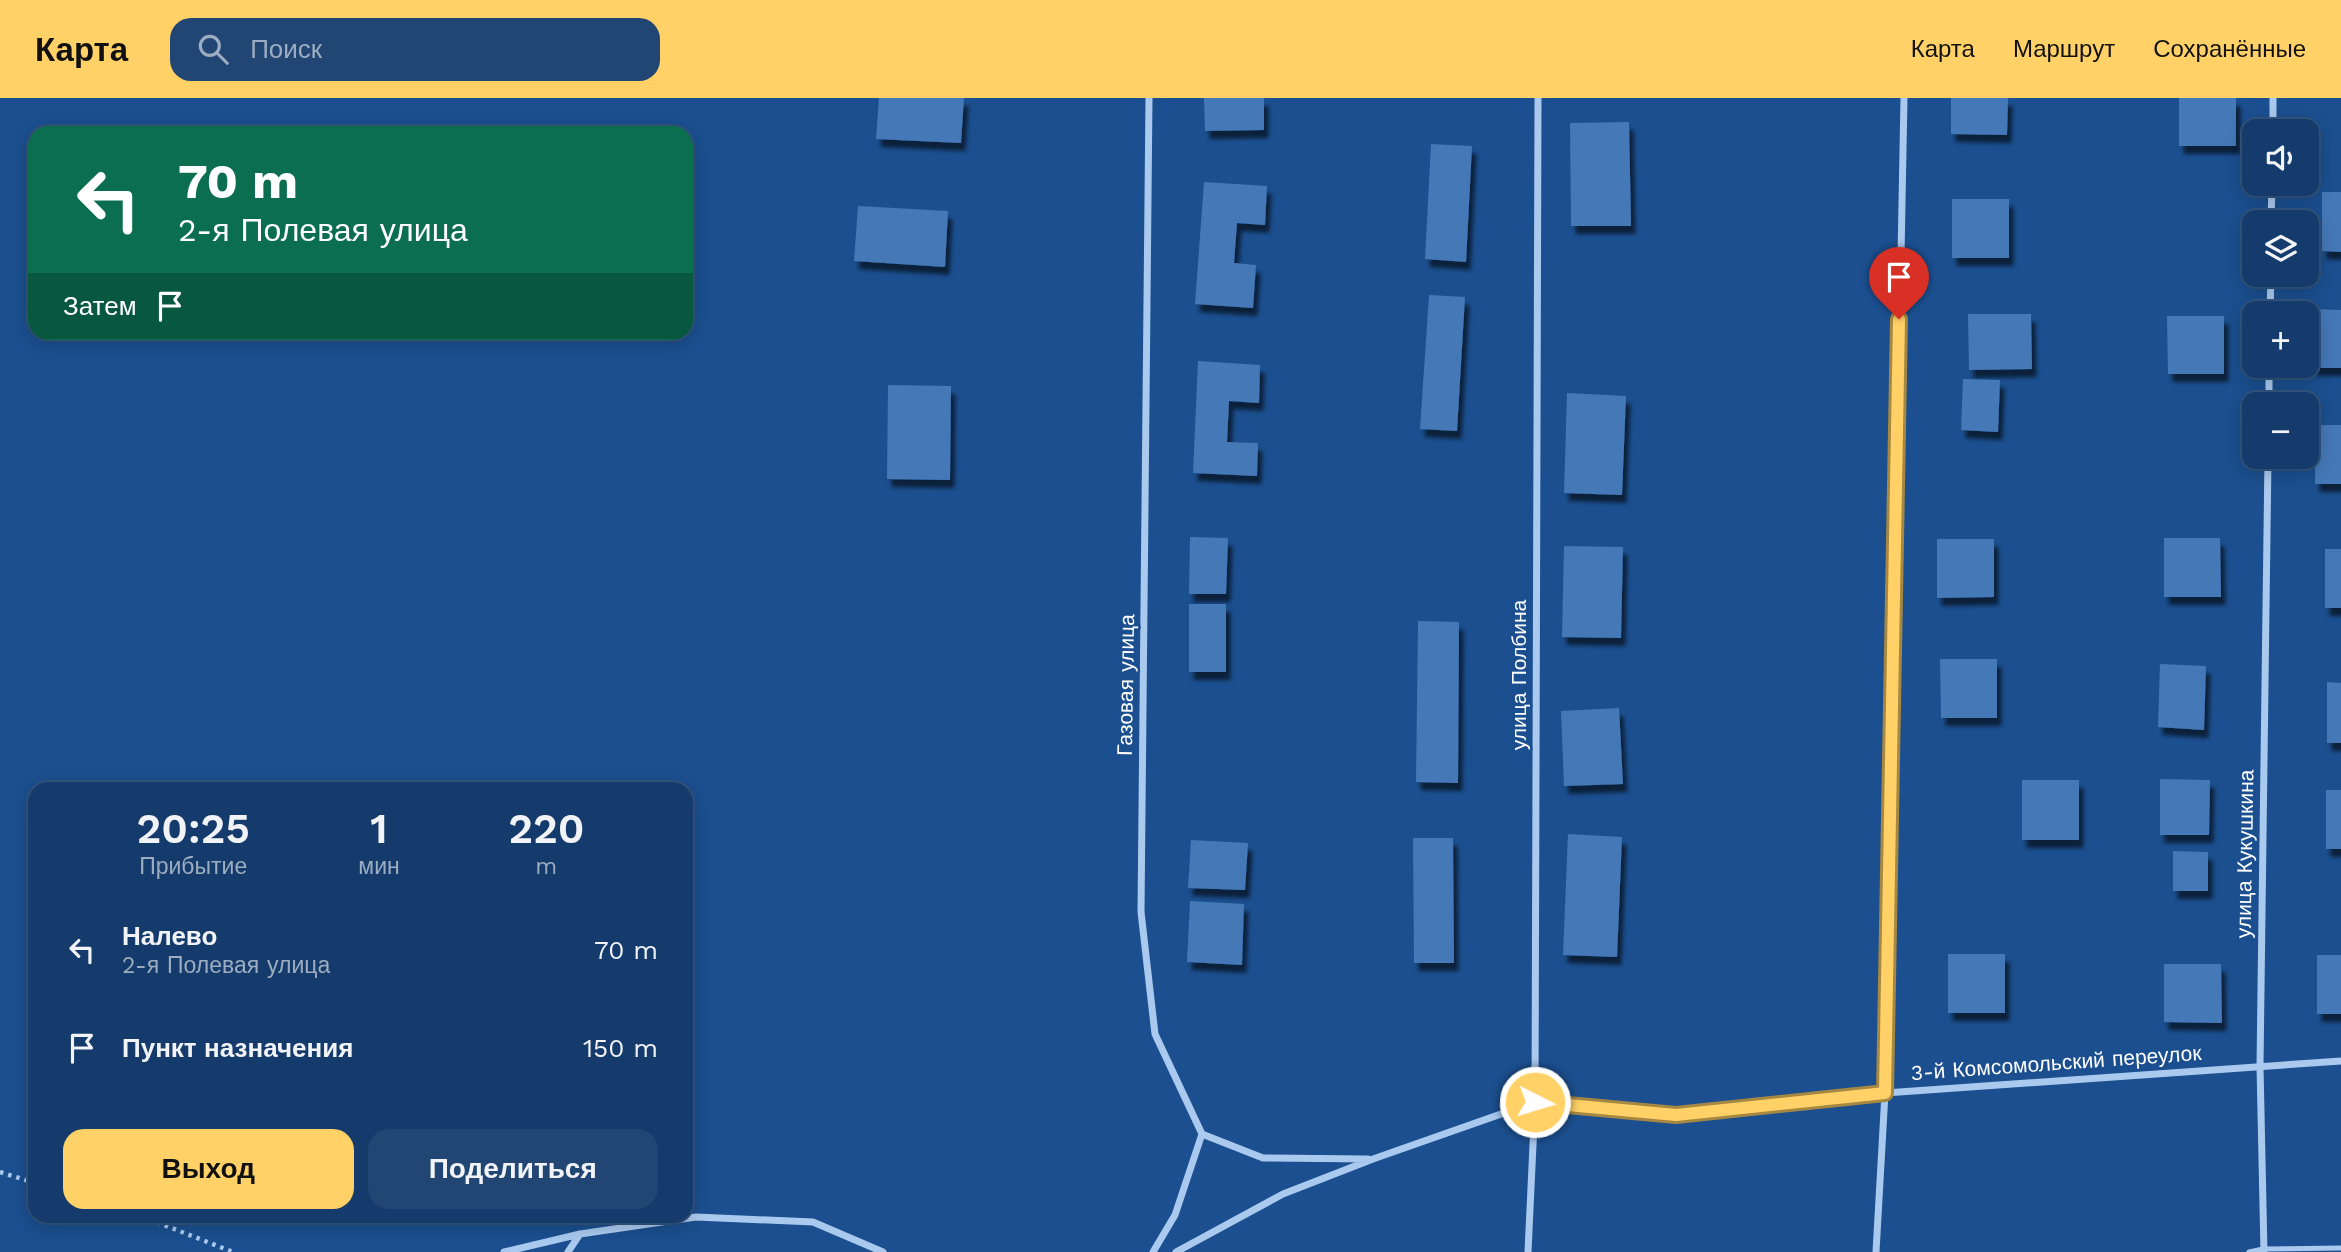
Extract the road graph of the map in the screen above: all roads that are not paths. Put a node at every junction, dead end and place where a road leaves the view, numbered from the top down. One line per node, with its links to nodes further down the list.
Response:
1 (1149, 98): 11 (street, Газовая улица)
2 (1538, 98): 10 (street, улица Полбина)
3 (1904, 98): 9 (street)
4 (2273, 98): 5 (street)
5 (2273, 119)
6 (2268, 469): 8 (street, улица Кукушкина)
7 (2341, 1061): 8 (street, 3-й Комсомольский переулок)
8 (2260, 1066): 9 (street, 3-й Комсомольский переулок); 17 (street, улица Кукушкина)
9 (1885, 1093): 10 (street, 3-й Комсомольский переулок); 24 (street)
10 (1535, 1102): 12 (street, 3-й Комсомольский переулок); 23 (street, улица Полбина)
11 (1202, 1135): 12 (street); 21 (street)
12 (1373, 1160): 22 (street, 3-й Комсомольский переулок)
13 (693, 1217): 20 (street)
14 (655, 1223): 15 (street)
15 (580, 1234): 18 (street); 19 (street)
16 (2341, 1248): 17 (lane)
17 (2264, 1250): 25 (lane)
18 (504, 1252)
19 (568, 1252)
20 (883, 1252)
21 (1153, 1252)
22 (1176, 1252)
23 (1528, 1252)
24 (1876, 1252)
25 (2249, 1252)

